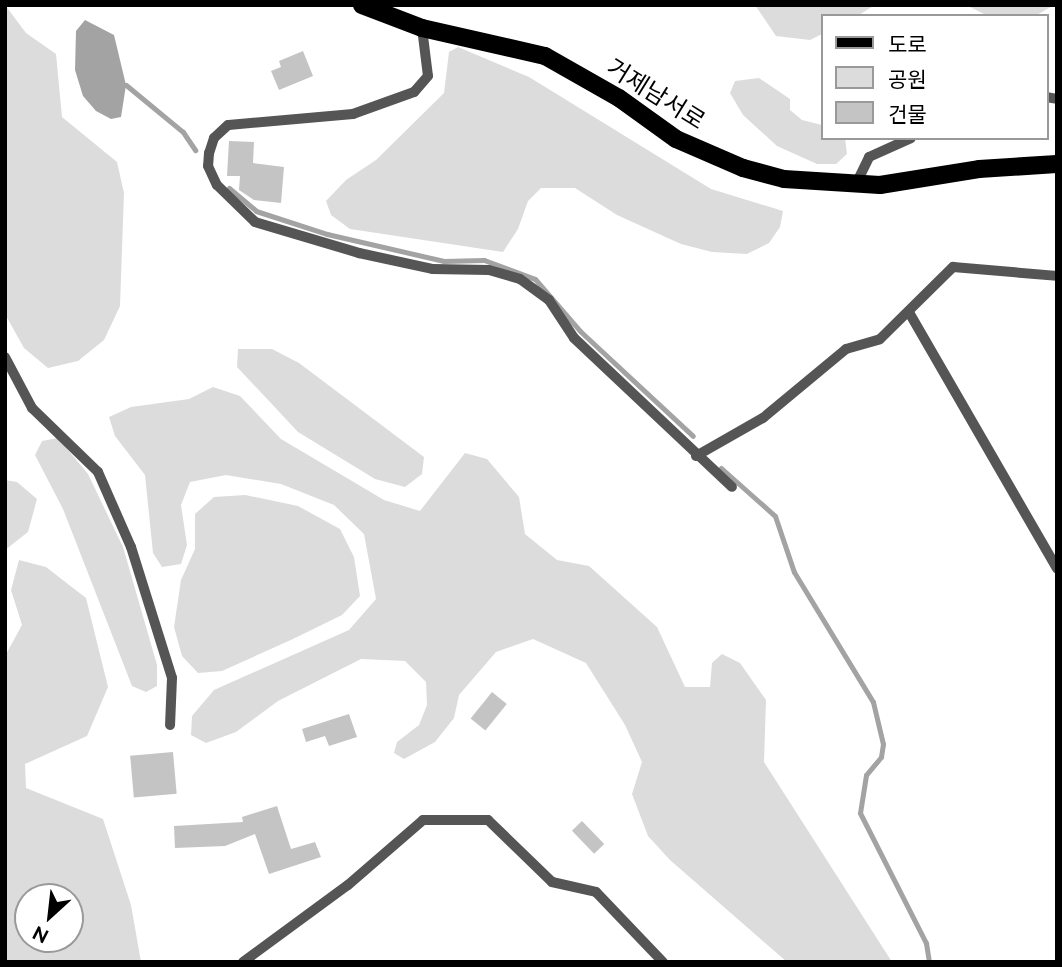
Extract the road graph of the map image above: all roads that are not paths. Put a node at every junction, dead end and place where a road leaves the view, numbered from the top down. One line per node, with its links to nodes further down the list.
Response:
1 (362, 5): 2 (main road, 거제남서로)
2 (422, 28): 5 (main road, 거제남서로); 9 (lane)
3 (907, 140): 5 (lane)
4 (1057, 164): 5 (main road, 거제남서로)
5 (856, 184)
6 (1057, 276): 7 (lane)
7 (910, 314): 9 (lane); 11 (lane)
8 (5, 356): 12 (lane)
9 (696, 456): 10 (lane)
10 (732, 487)
11 (1057, 569)
12 (170, 724)
13 (243, 962): 14 (lane)
14 (663, 962)

